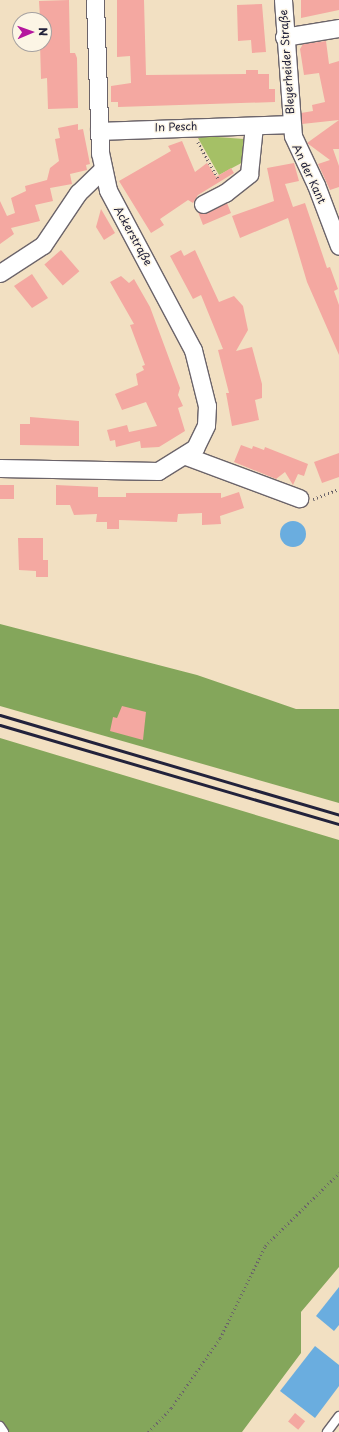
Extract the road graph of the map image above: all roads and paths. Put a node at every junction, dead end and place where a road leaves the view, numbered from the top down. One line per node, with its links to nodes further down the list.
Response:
1 (95, 0): 7 (street, Ackerstraße)
2 (283, 0): 4 (street, Bleyerheider Straße)
3 (339, 28): 4 (street)
4 (284, 37): 5 (street, Bleyerheider Straße)
5 (291, 124): 6 (street, In Pesch); 12 (street, An der Kant)
6 (254, 126): 7 (street, In Pesch); 10 (street)
7 (98, 131): 9 (street, Ackerstraße)
8 (196, 139): 10 (path)
9 (103, 169): 13 (street); 14 (street, Ackerstraße)
10 (225, 193): 11 (street)
11 (203, 204)
12 (338, 243)
13 (0, 273)
14 (186, 456): 15 (street, Ackerstraße); 17 (street)
15 (0, 468)
16 (339, 489): 17 (path)
17 (299, 498)
18 (339, 1172): 22 (path)
19 (339, 1416): 23 (lane)
20 (0, 1426): 21 (lane)
21 (4, 1432)
22 (148, 1432)
23 (327, 1432)

